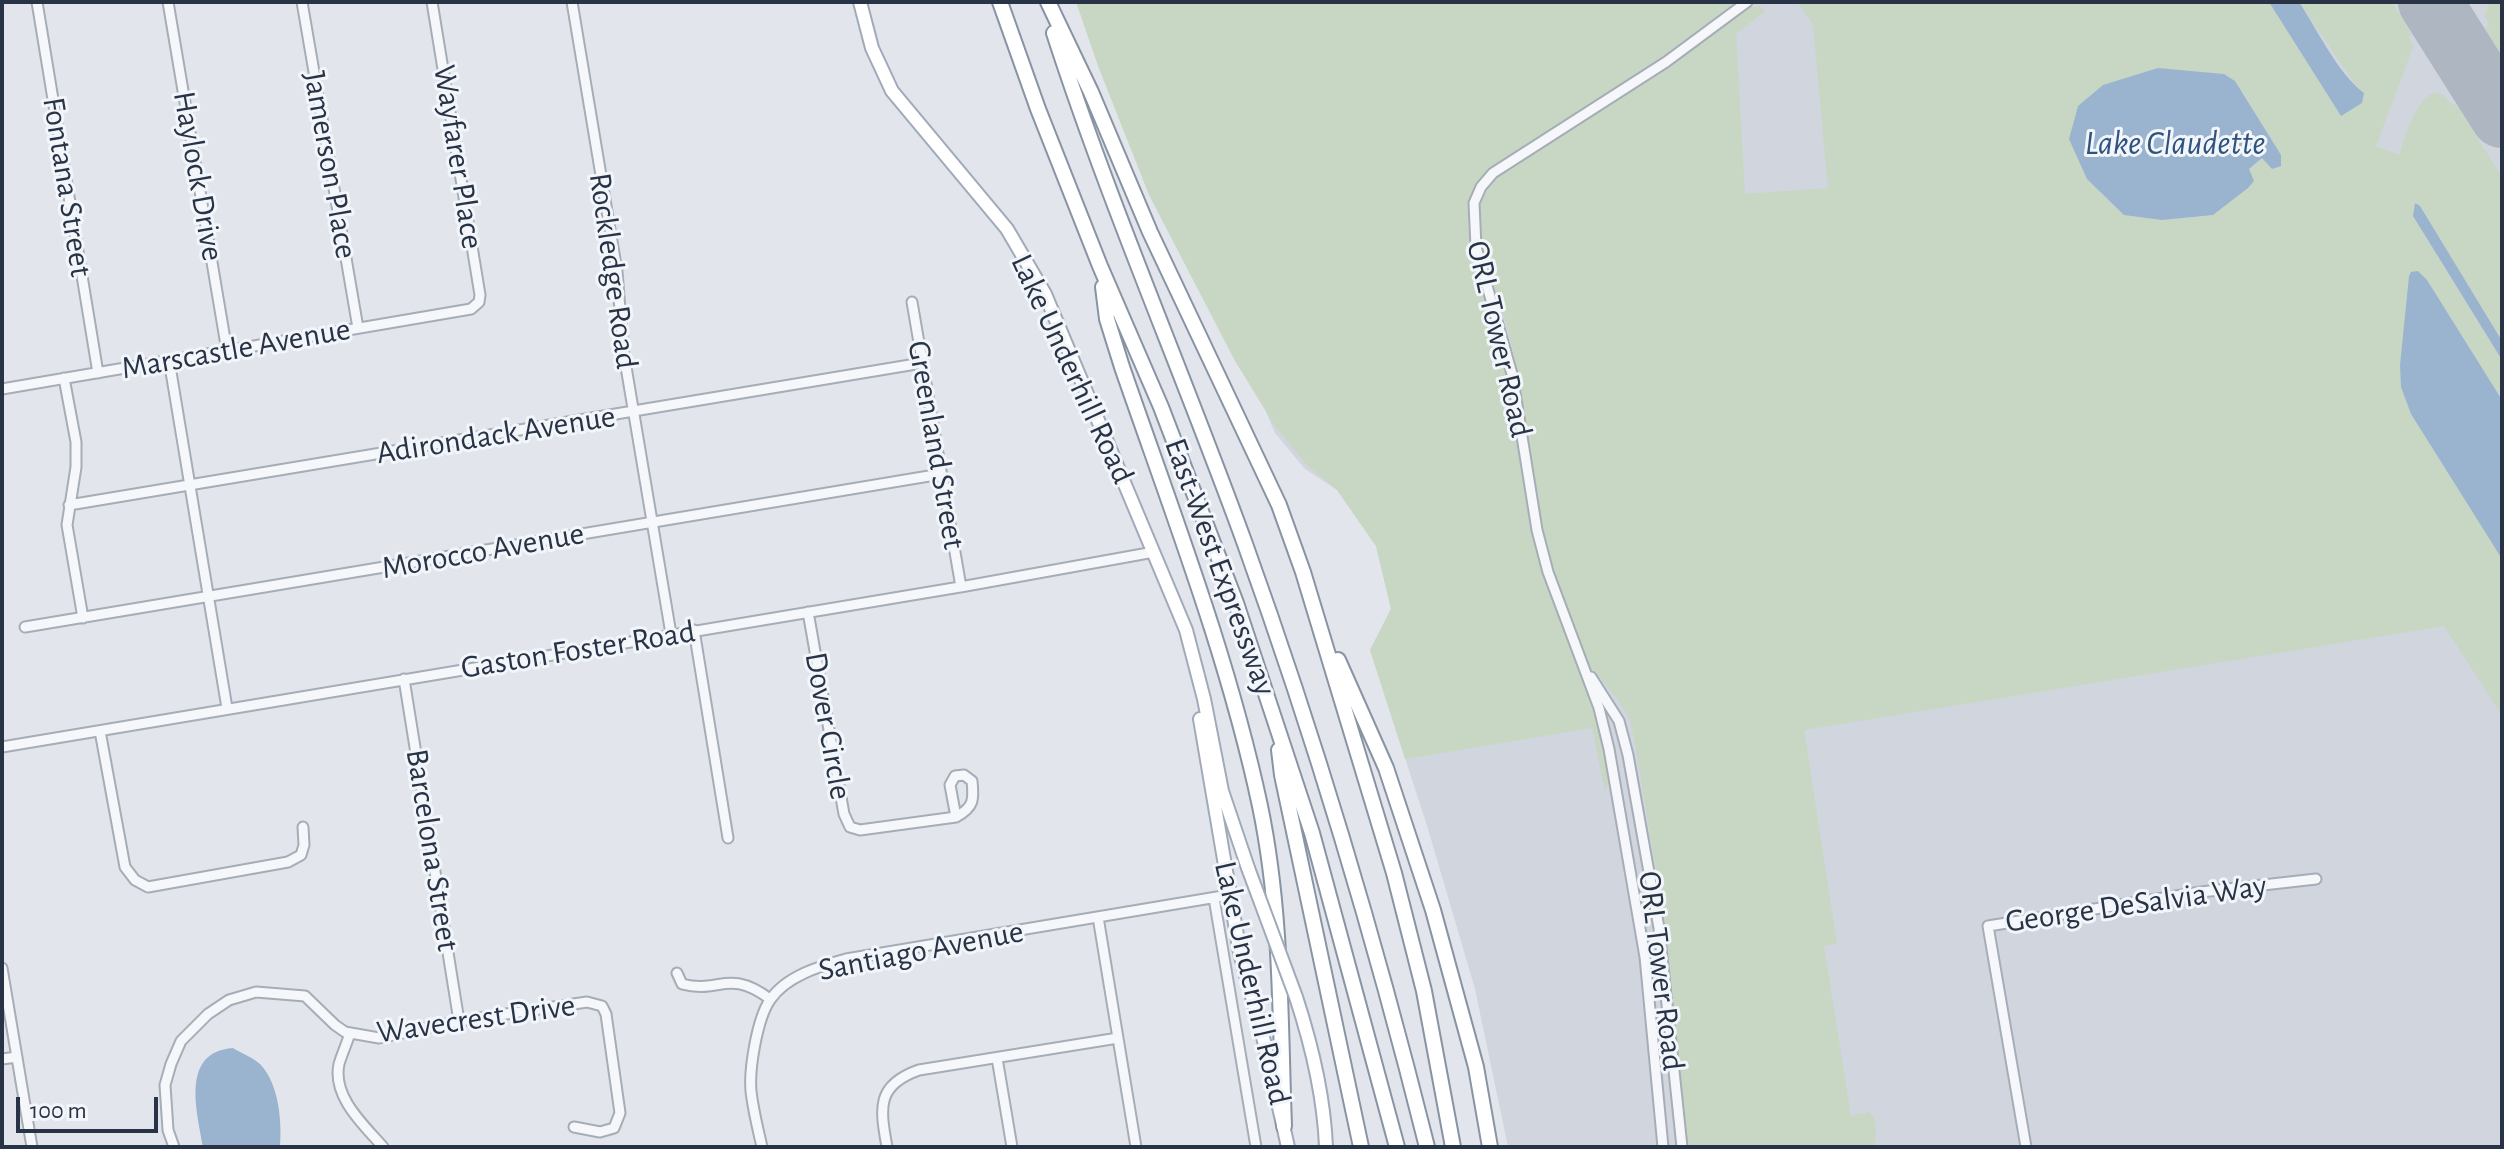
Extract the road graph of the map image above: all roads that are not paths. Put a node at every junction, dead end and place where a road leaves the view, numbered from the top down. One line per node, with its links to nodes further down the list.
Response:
1 (37, 2): 17 (street, Fontana Street)
2 (168, 2): 14 (street, Haylock Drive)
3 (302, 2): 13 (street, Jamerson Place)
4 (432, 2): 12 (street, Wayfarer Place)
5 (572, 2): 20 (street, Rockledge Road)
6 (860, 2): 25 (main road, Lake Underhill Road)
7 (1000, 2): 10 (highway, East-West Expressway)
8 (1046, 2): 29 (highway); 75 (highway, East-West Expressway)
9 (1747, 2): 35 (street, ORL Tower Road)
10 (1100, 266): 38 (highway, East-West Expressway); 61 (highway)
11 (912, 302): 16 (street, Greenland Street)
12 (471, 309): 13 (street, Marscastle Avenue)
13 (358, 328): 14 (street, Marscastle Avenue)
14 (227, 351): 15 (street, Marscastle Avenue)
15 (169, 360): 17 (street, Marscastle Avenue); 22 (street)
16 (922, 363): 20 (street, Adirondack Avenue); 21 (street, Greenland Street)
17 (98, 373): 18 (street, Marscastle Avenue)
18 (64, 378): 19 (street, Marscastle Avenue); 23 (street)
19 (2, 389)
20 (634, 412): 22 (street, Adirondack Avenue); 24 (street, Rockledge Road)
21 (941, 474): 24 (street, Morocco Avenue); 26 (street, Greenland Street)
22 (190, 486): 23 (street, Adirondack Avenue); 27 (street)
23 (69, 505): 30 (street)
24 (653, 522): 27 (street, Morocco Avenue); 34 (street, Rockledge Road)
25 (1154, 552): 26 (street, Gaston Foster Road); 33 (main road, Lake Underhill Road)
26 (961, 587): 28 (street, Gaston Foster Road)
27 (209, 597): 30 (street, Morocco Avenue); 37 (street)
28 (808, 612): 32 (street, Gaston Foster Road); 43 (street, Dover Circle)
29 (1316, 612): 76 (highway); 77 (highway)
30 (83, 618): 31 (street, Morocco Avenue)
31 (25, 627)
32 (694, 630): 34 (street, Gaston Foster Road); 45 (street)
33 (1186, 630): 47 (main road, Lake Underhill Road); 72 (main road, Lake Underhill Road, bridge)
34 (671, 634): 36 (street, Gaston Foster Road)
35 (1583, 664): 41 (street, ORL Tower Road); 42 (street, ORL Tower Road)
36 (404, 679): 37 (street, Gaston Foster Road); 55 (street, Barcelona Street)
37 (227, 708): 39 (street, Gaston Foster Road)
38 (1275, 718): 73 (highway); 74 (highway, East-West Expressway)
39 (100, 731): 40 (street, Gaston Foster Road); 44 (street)
40 (2, 747)
41 (1636, 796): 42 (street); 53 (street, ORL Tower Road)
42 (1620, 799): 54 (street, ORL Tower Road)
43 (956, 817)
44 (303, 827)
45 (728, 838)
46 (2316, 879): 80 (street, George DeSalvia Way)
47 (1229, 895): 48 (street, Santiago Avenue); 61 (main road, Lake Underhill Road)
48 (1214, 898): 49 (street, Santiago Avenue); 70 (street, Lake Underhill Road)
49 (1098, 917): 52 (street, Santiago Avenue); 57 (street)
50 (2, 968): 58 (street)
51 (677, 973): 52 (street)
52 (770, 999): 66 (street)
53 (1668, 1005): 54 (street); 79 (street, ORL Tower Road)
54 (1650, 1007): 78 (street, ORL Tower Road)
55 (459, 1021): 56 (street, Wavecrest Drive); 62 (street, Wavecrest Drive)
56 (350, 1033): 64 (street, Wavecrest Drive); 65 (street)
57 (1118, 1038): 59 (street); 69 (street)
58 (17, 1057): 60 (street); 63 (street)
59 (997, 1058): 67 (street); 68 (street)
60 (2, 1059)
61 (1284, 1126): 71 (main road, Lake Underhill Road)
62 (574, 1127)
63 (32, 1147)
64 (174, 1147)
65 (383, 1147)
66 (762, 1147)
67 (887, 1147)
68 (1012, 1147)
69 (1136, 1147)
70 (1256, 1147)
71 (1288, 1147)
72 (1326, 1147)
73 (1361, 1147)
74 (1397, 1147)
75 (1427, 1147)
76 (1453, 1147)
77 (1490, 1147)
78 (1663, 1147)
79 (1682, 1147)
80 (2026, 1147)

